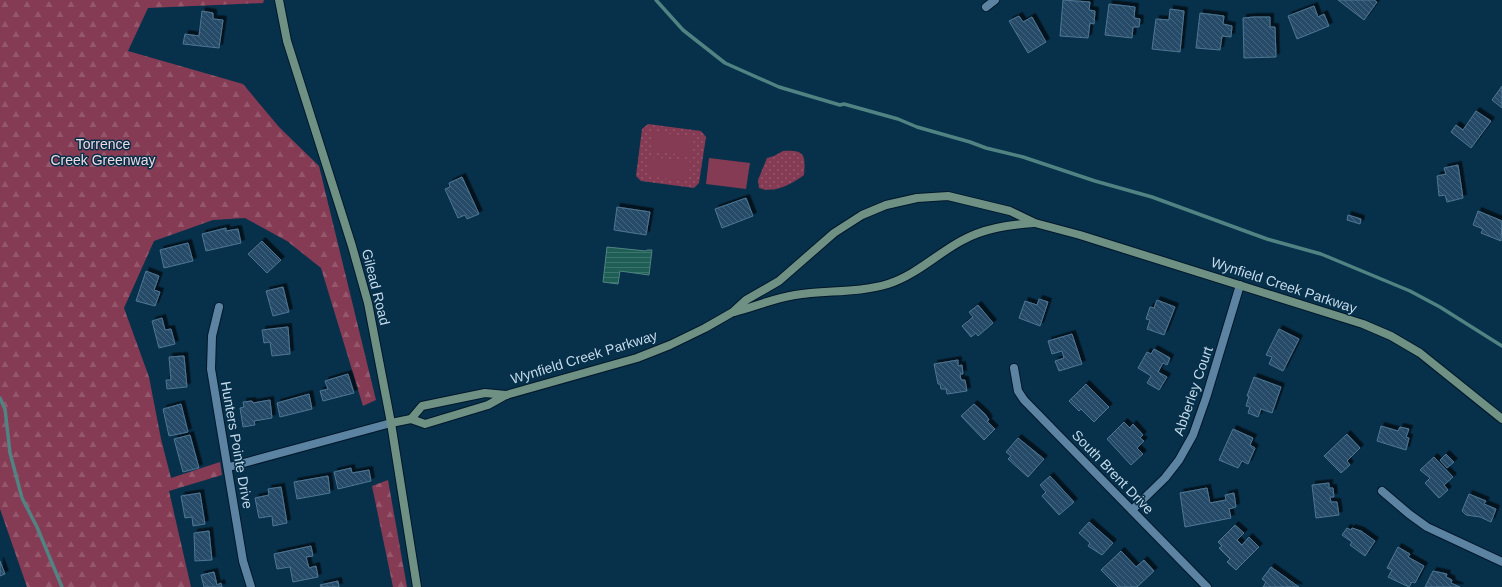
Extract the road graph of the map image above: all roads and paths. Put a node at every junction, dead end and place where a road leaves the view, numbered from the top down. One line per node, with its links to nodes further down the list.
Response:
1 (279, 0): 12 (street, Gilead Road)
2 (996, 0): 3 (street)
3 (986, 7)
4 (1035, 223): 5 (street, Wynfield Creek Parkway); 7 (street, Wynfield Creek Parkway); 7 (street, Wynfield Creek Parkway)
5 (1240, 285): 11 (street, Wynfield Creek Parkway); 15 (street, Abberley Court)
6 (219, 307): 13 (street, Hunters Pointe Drive)
7 (733, 312): 9 (street, Wynfield Creek Parkway)
8 (1014, 368): 15 (street, South Brent Drive)
9 (506, 395): 10 (street, Wynfield Creek Parkway); 10 (street, Wynfield Creek Parkway)
10 (411, 418): 12 (street, Wynfield Creek Parkway)
11 (1502, 419)
12 (391, 424): 13 (street, Wynfield Creek Parkway); 18 (street, Gilead Road)
13 (228, 467): 17 (street, Hunters Pointe Drive)
14 (1382, 491): 16 (street)
15 (1132, 510): 19 (street, South Brent Drive)
16 (1502, 562)
17 (251, 587)
18 (417, 587)
19 (1207, 587)

